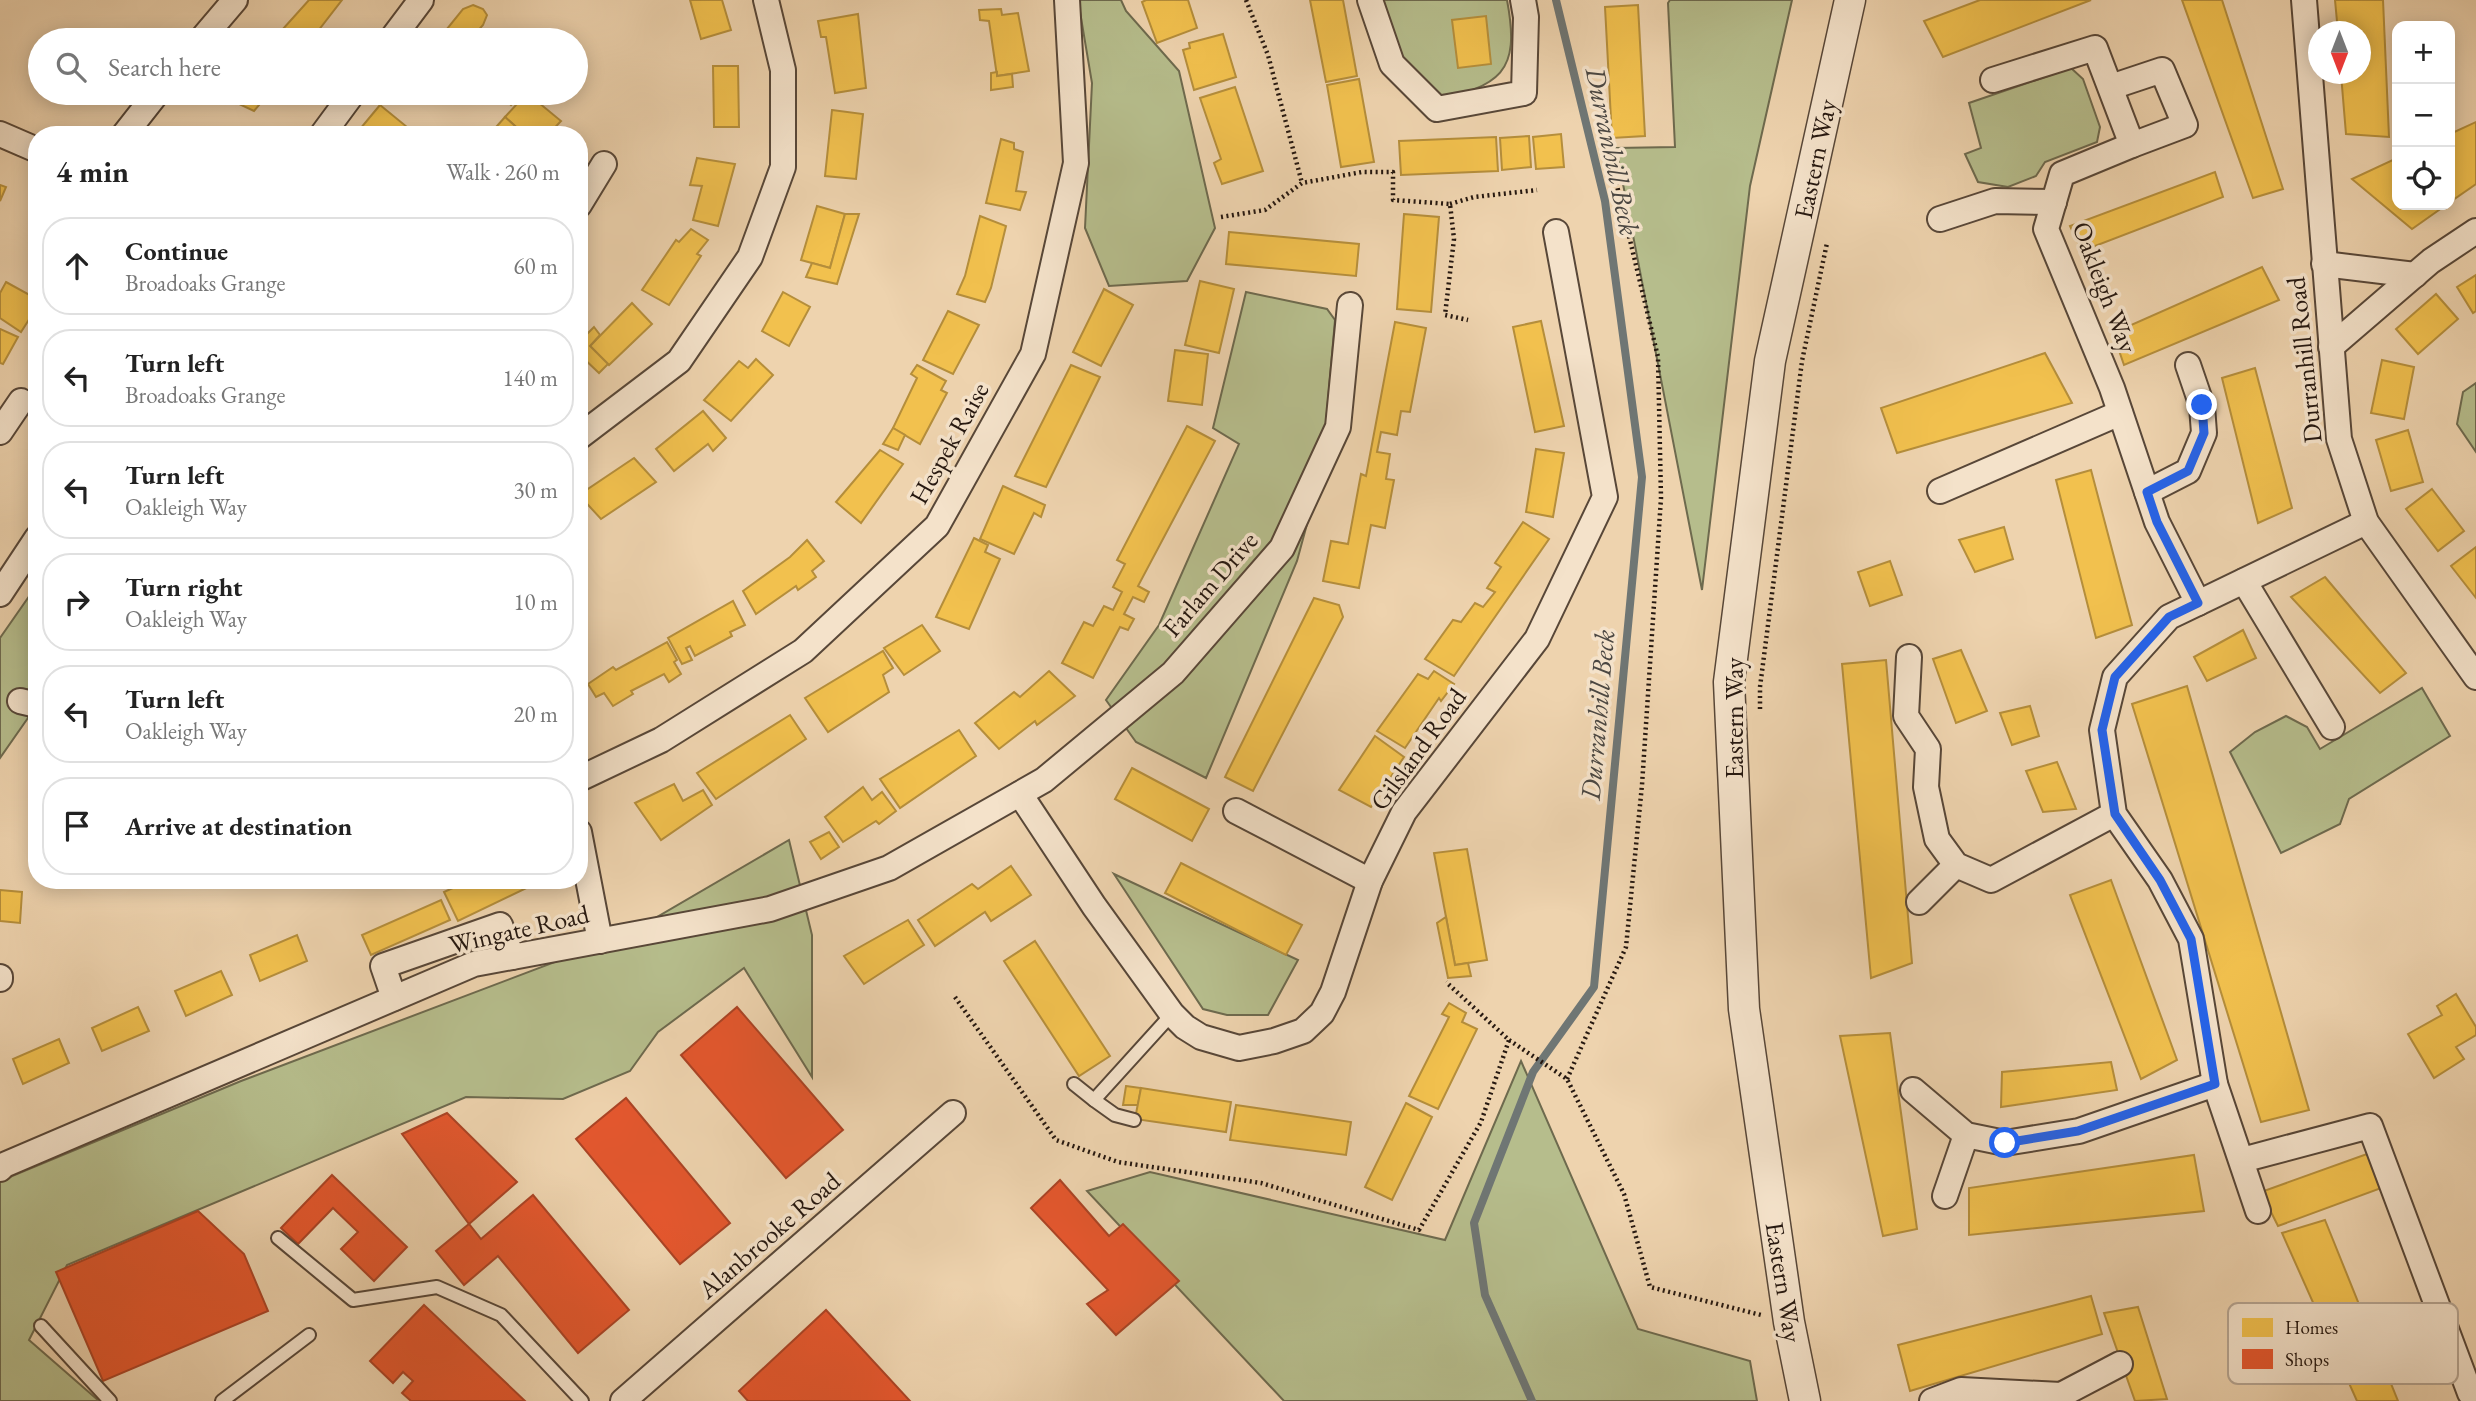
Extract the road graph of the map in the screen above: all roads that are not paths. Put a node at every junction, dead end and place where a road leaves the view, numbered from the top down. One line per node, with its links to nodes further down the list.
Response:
1 (234, 0): 9 (street)
2 (421, 0): 10 (street)
3 (766, 0): 33 (street)
4 (1067, 0): 45 (street, Hespek Raise)
5 (1370, 0): 6 (street)
6 (1523, 0)
7 (1850, 0): 80 (street, Eastern Way)
8 (2304, 0): 26 (street, Durranhill Road)
9 (211, 28)
10 (400, 28)
11 (1993, 80): 12 (street)
12 (2111, 87): 18 (street); 18 (street)
13 (148, 105): 15 (street)
14 (344, 105): 16 (street)
15 (131, 126)
16 (329, 126)
17 (0, 134): 19 (street)
18 (2132, 145): 22 (street, Oakleigh Way)
19 (28, 146)
20 (604, 164): 21 (street)
21 (588, 190)
22 (2054, 202): 23 (street); 32 (street, Oakleigh Way)
23 (1940, 219)
24 (2476, 231): 27 (street)
25 (1556, 232): 51 (street, Gilsland Road)
26 (2324, 264): 27 (street); 29 (street, Durranhill Road)
27 (2414, 275): 29 (street)
28 (1350, 305): 46 (street, Farlam Drive)
29 (2331, 346): 37 (street, Durranhill Road)
30 (2188, 365): 36 (street)
31 (21, 401): 34 (street)
32 (2120, 413): 35 (street); 36 (street, Oakleigh Way)
33 (588, 430)
34 (0, 432)
35 (1940, 491)
36 (2147, 492): 41 (street, Oakleigh Way)
37 (2366, 522): 39 (street); 43 (street, Durranhill Road)
38 (28, 552): 40 (street)
39 (2244, 581): 41 (street); 44 (street)
40 (0, 594)
41 (2198, 603): 48 (street)
42 (1909, 657): 49 (street)
43 (2476, 677)
44 (2332, 727)
45 (588, 775)
46 (1020, 794): 53 (street, Wingate Road); 56 (street, Gilsland Road)
47 (1236, 811): 51 (street)
48 (2115, 814): 49 (street); 58 (street)
49 (1956, 865): 52 (street)
50 (588, 879): 53 (street)
51 (1370, 881): 56 (street, Gilsland Road)
52 (1919, 902)
53 (600, 941): 54 (street, Wingate Road)
54 (512, 957): 55 (street, Wingate Road); 55 (street)
55 (394, 998): 65 (street, Wingate Road)
56 (1172, 1014): 60 (lane)
57 (1074, 1084): 60 (lane)
58 (2215, 1084): 63 (street); 64 (street)
59 (1913, 1090): 63 (street)
60 (1094, 1100): 62 (lane)
61 (953, 1113): 79 (street, Alanbrooke Road)
62 (1134, 1120)
63 (1966, 1135): 66 (street)
64 (2242, 1160): 67 (street); 69 (street)
65 (1, 1161)
66 (1945, 1196)
67 (2258, 1211)
68 (278, 1238): 78 (lane)
69 (2436, 1303)
70 (41, 1325): 76 (lane)
71 (309, 1335): 77 (lane)
72 (2458, 1361): 74 (street)
73 (2120, 1364): 75 (street)
74 (2470, 1393)
75 (2062, 1398): 81 (street)
76 (110, 1401)
77 (222, 1401)
78 (582, 1401)
79 (623, 1401)
80 (1805, 1401)
81 (1932, 1401)

